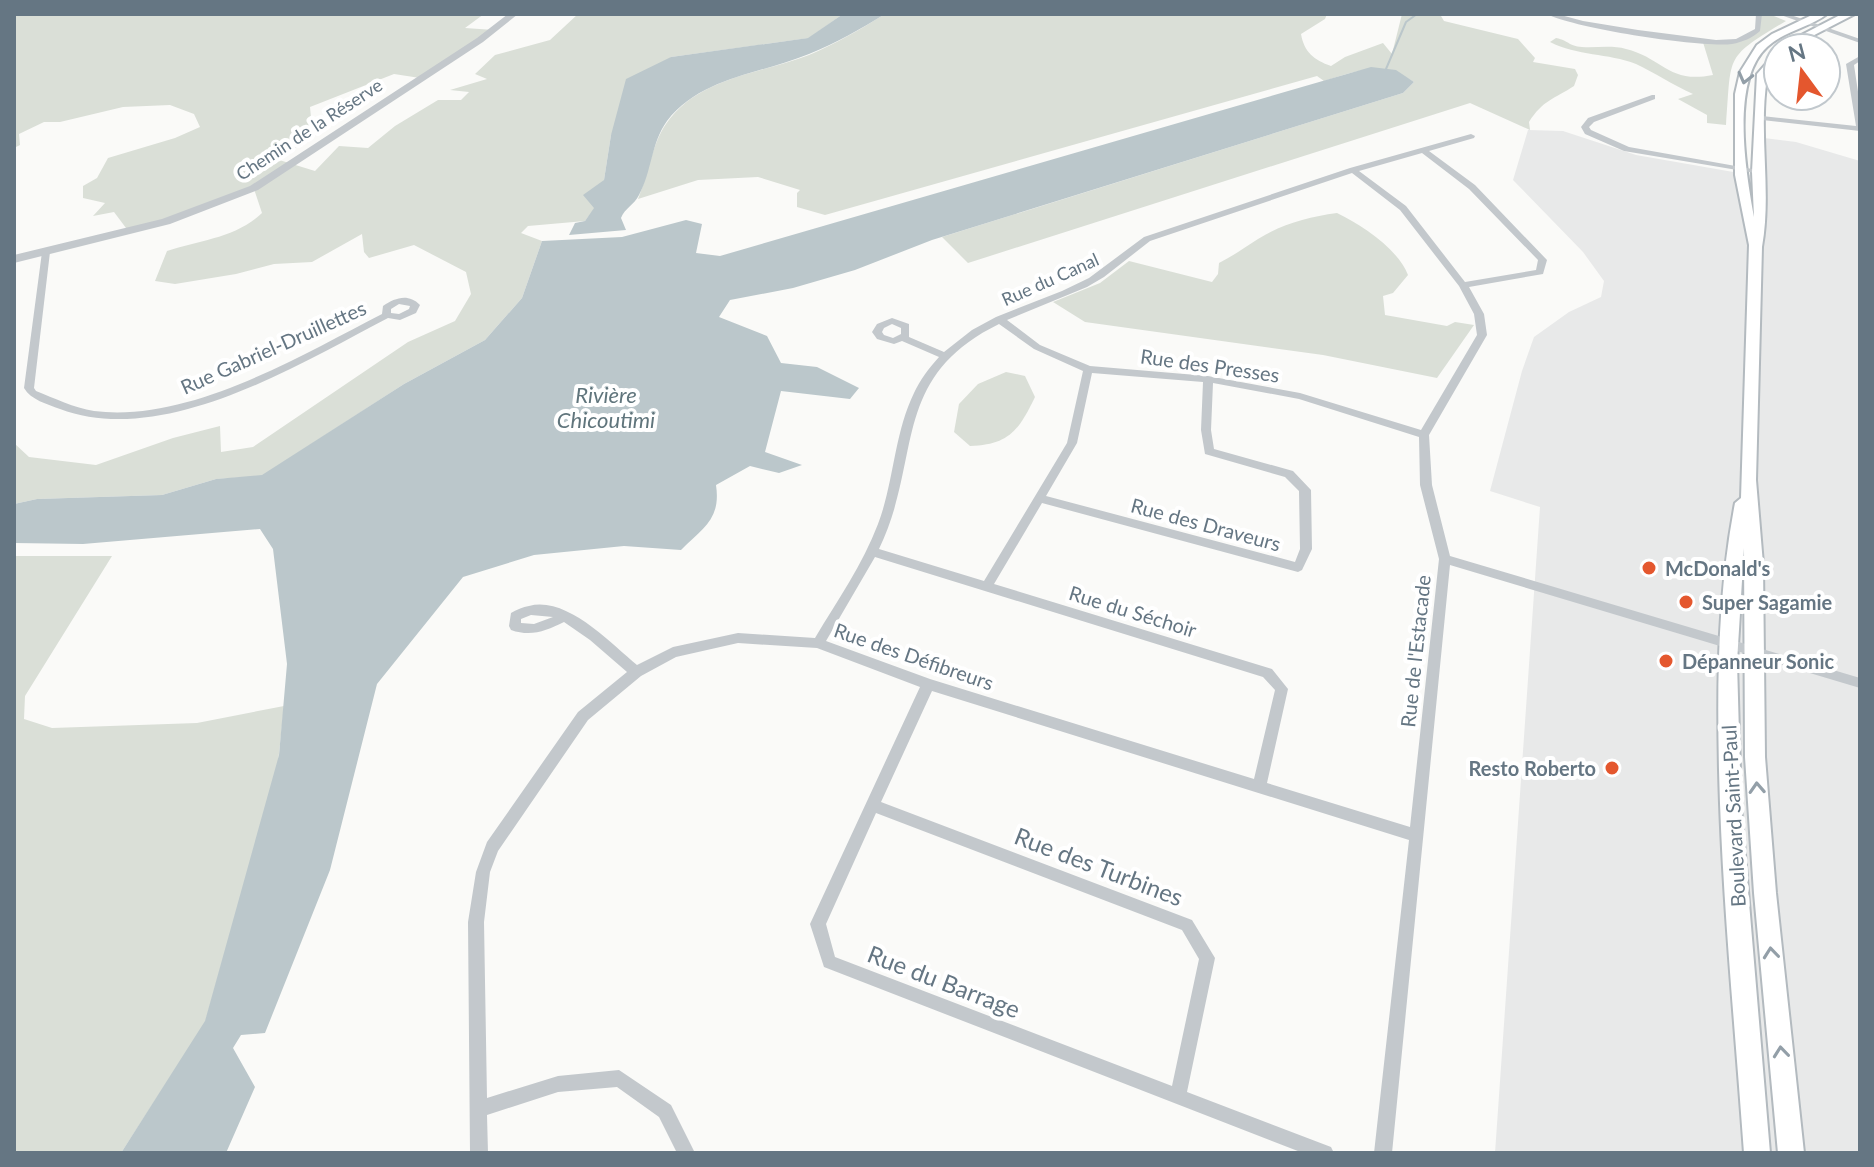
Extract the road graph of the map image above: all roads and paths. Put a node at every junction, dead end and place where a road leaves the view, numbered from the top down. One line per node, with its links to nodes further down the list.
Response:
1 (514, 14): 21 (street, Chemin de la Réserve)
2 (1550, 14): 3 (street)
3 (1759, 14)
4 (1781, 14): 7 (street)
5 (1822, 14): 7 (main road, Boulevard Saint-Paul)
6 (1850, 14): 8 (main road)
7 (1806, 22): 8 (street); 17 (main road, Boulevard Saint-Paul, one-way to 17)
8 (1826, 29): 9 (main road); 10 (street)
9 (1819, 32)
10 (1860, 41)
11 (1860, 58): 14 (street)
12 (1652, 97): 17 (street)
13 (1762, 112): 14 (main road, Boulevard Saint-Paul)
14 (1762, 118): 19 (main road, Boulevard Saint-Paul)
15 (1471, 136): 16 (street, Rue du Canal)
16 (1422, 149): 18 (street, Rue du Canal); 23 (street)
17 (1739, 169): 19 (street); 20 (main road, Boulevard Saint-Paul)
18 (1353, 170): 23 (street); 25 (street, Rue du Canal)
19 (1758, 172): 20 (main road, Boulevard Saint-Paul)
20 (1755, 247): 31 (main road, Boulevard Saint-Paul)
21 (46, 252): 22 (street, Chemin de la Réserve); 24 (street, Rue Gabriel-Druillettes)
22 (14, 259)
23 (1463, 285): 30 (street)
24 (387, 315)
25 (999, 319): 27 (street, Rue du Canal); 28 (street, Rue des Presses)
26 (903, 338): 27 (street)
27 (945, 356): 33 (street, Rue du Canal)
28 (1088, 369): 29 (street, Rue des Presses); 32 (street)
29 (1208, 379): 30 (street, Rue des Presses); 32 (street, Rue des Draveurs)
30 (1424, 435): 34 (street, Rue de l'Estacade)
31 (1748, 480): 38 (main road, Boulevard Saint-Paul); 39 (main road, Boulevard Saint-Paul)
32 (1041, 499): 35 (street)
33 (871, 551): 35 (street, Rue du Séchoir); 37 (street, Rue du Canal)
34 (1445, 559): 38 (street); 45 (street, Rue de l'Estacade)
35 (987, 586): 43 (street, Rue du Séchoir)
36 (564, 617): 40 (street)
37 (818, 643): 40 (street, Rue des Défibreurs); 42 (street, Rue des Défibreurs)
38 (1728, 645): 39 (street); 52 (main road, Boulevard Saint-Paul)
39 (1753, 653): 41 (street); 53 (main road, Boulevard Saint-Paul, one-way to 39)
40 (636, 672): 47 (street, Rue des Défibreurs)
41 (1860, 683)
42 (928, 684): 43 (street, Rue des Défibreurs); 44 (street, Rue du Barrage)
43 (1259, 786): 45 (street, Rue des Défibreurs)
44 (871, 805): 46 (street, Rue des Turbines); 46 (street, Rue du Barrage)
45 (1415, 835): 51 (street, Rue de l'Estacade)
46 (1178, 1096): 50 (street, Rue du Barrage)
47 (477, 1110): 48 (street, Rue des Défibreurs); 49 (street)
48 (479, 1153)
49 (686, 1153)
50 (1325, 1153)
51 (1383, 1153)
52 (1757, 1153)
53 (1791, 1153)

